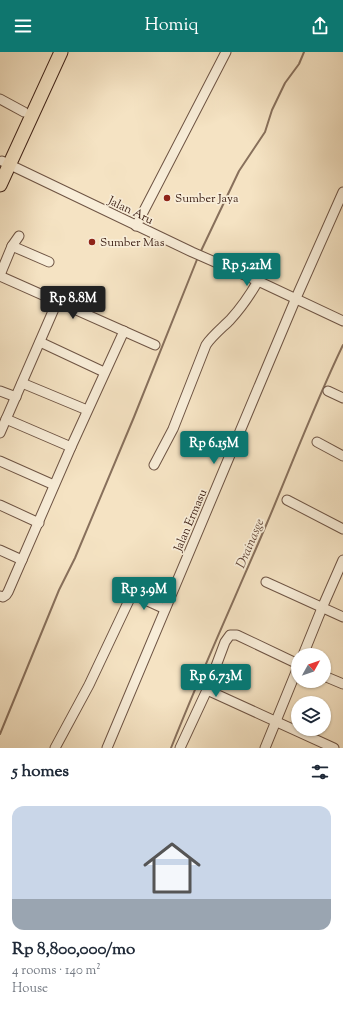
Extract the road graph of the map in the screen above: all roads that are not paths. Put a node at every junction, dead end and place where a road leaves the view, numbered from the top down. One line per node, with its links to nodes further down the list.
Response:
1 (52, 52): 5 (highway)
2 (61, 52): 6 (highway)
3 (226, 52): 9 (street)
4 (0, 99): 5 (street)
5 (24, 112): 6 (highway)
6 (4, 163): 7 (highway); 9 (street, Jalan Aru)
7 (0, 185)
8 (343, 192): 15 (street, Jalan Ermasu)
9 (136, 226): 14 (street, Jalan Aru)
10 (19, 236): 11 (street)
11 (12, 246): 12 (street); 13 (street)
12 (49, 262)
13 (0, 275): 16 (street)
14 (258, 281): 15 (street, Jalan Aru); 34 (street)
15 (296, 298): 17 (street, Jalan Aru); 46 (street, Jalan Ermasu)
16 (57, 302): 18 (street); 19 (street)
17 (343, 321)
18 (124, 331): 20 (street); 21 (street)
19 (40, 342): 21 (street); 22 (street)
20 (154, 345)
21 (104, 372): 27 (street)
22 (22, 383): 25 (street); 27 (street)
23 (0, 391): 25 (street)
24 (328, 391): 26 (street)
25 (16, 397): 28 (street)
26 (343, 398)
27 (87, 410): 31 (street)
28 (6, 419): 29 (street); 31 (street)
29 (0, 433)
30 (317, 442): 32 (street)
31 (71, 447): 35 (street)
32 (343, 456)
33 (0, 460): 35 (street)
34 (154, 465)
35 (54, 485): 38 (street)
36 (287, 500): 39 (street)
37 (0, 505): 38 (street)
38 (38, 523): 41 (street)
39 (343, 529)
40 (0, 550): 41 (street)
41 (22, 560): 44 (street)
42 (343, 560): 45 (street)
43 (266, 582): 45 (street)
44 (0, 596)
45 (322, 608): 47 (street); 48 (street)
46 (165, 610): 56 (street); 57 (street, Jalan Ermasu)
47 (343, 617)
48 (306, 648)
49 (291, 661): 53 (street)
50 (331, 679): 52 (street)
51 (291, 684): 54 (street)
52 (343, 684)
53 (208, 690): 54 (street); 55 (street)
54 (276, 721): 58 (street); 59 (street)
55 (183, 747)
56 (55, 748)
57 (107, 748)
58 (265, 748)
59 (334, 748)

